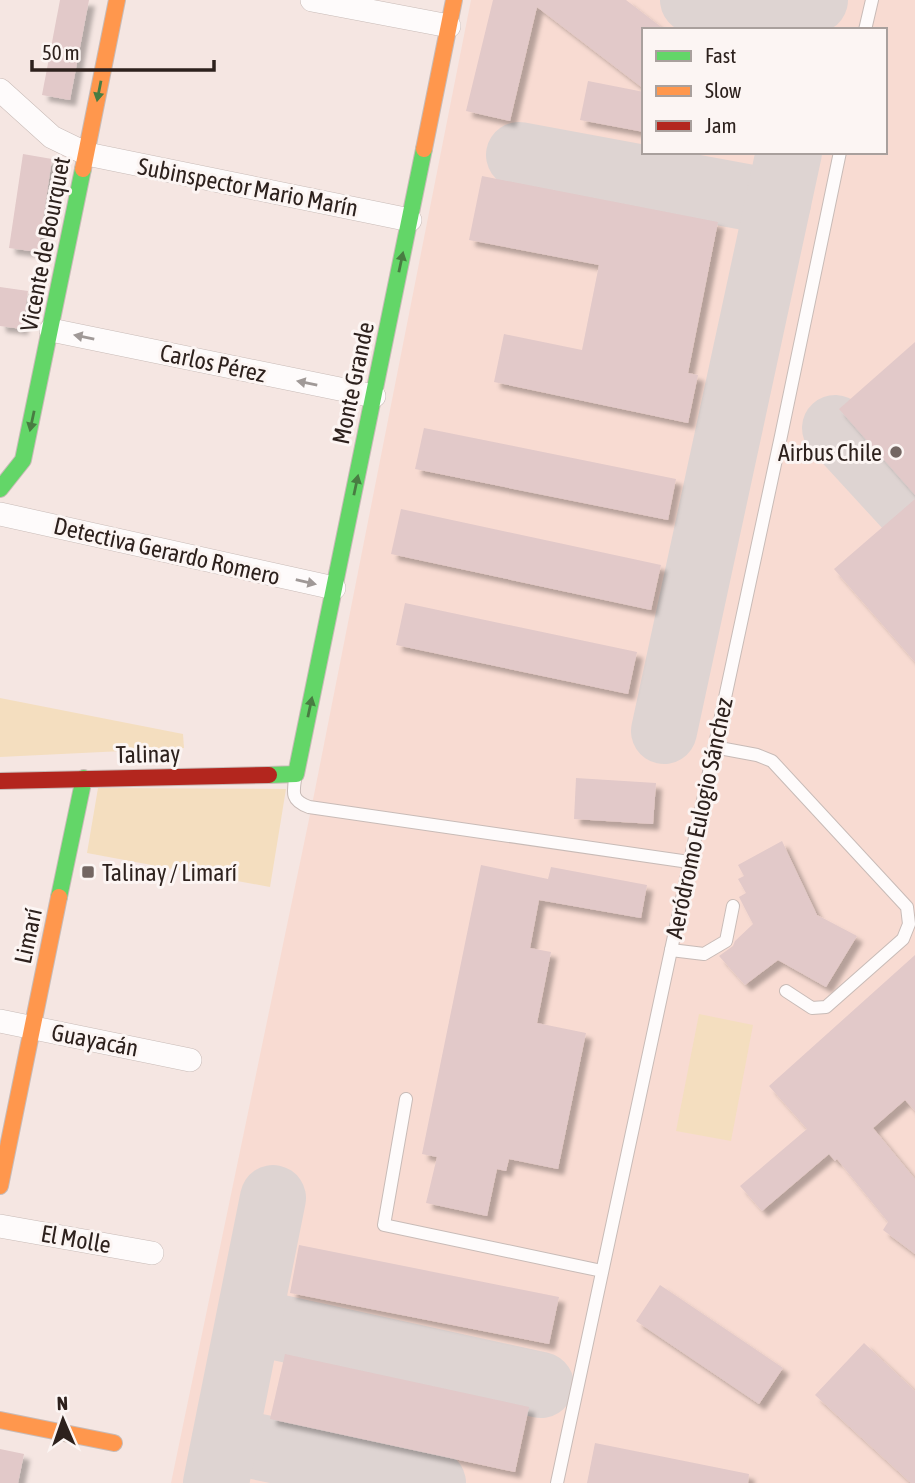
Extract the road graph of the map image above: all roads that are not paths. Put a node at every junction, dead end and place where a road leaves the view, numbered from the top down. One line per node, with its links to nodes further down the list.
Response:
1 (117, 0): 8 (street, Vicente de Bourquet, one-way to 8)
2 (312, 0): 5 (street)
3 (454, 0): 5 (street, Monte Grande)
4 (872, 0): 6 (lane)
5 (449, 26): 10 (street, Monte Grande)
6 (866, 28)
7 (0, 90): 8 (street, Subinspector Mario Marín)
8 (86, 154): 10 (street, Subinspector Mario Marín); 11 (street, Vicente de Bourquet)
9 (839, 154): 16 (lane, Aeródromo Eulogio Sánchez)
10 (410, 220): 12 (street, Monte Grande, one-way to 10)
11 (51, 330): 12 (street, Carlos Pérez, one-way to 11); 13 (street, Vicente de Bourquet, one-way to 13)
12 (373, 396): 15 (street, Monte Grande, one-way to 12)
13 (0, 488)
14 (0, 514): 15 (street, Detectiva Gerardo Romero, one-way to 15)
15 (334, 588): 17 (street, Monte Grande, one-way to 15)
16 (714, 747): 20 (lane, Aeródromo Eulogio Sánchez); 23 (lane)
17 (296, 774): 18 (street, Talinay); 20 (lane)
18 (85, 778): 19 (street, Talinay); 25 (street, Limarí)
19 (0, 781)
20 (690, 862): 22 (lane, Aeródromo Eulogio Sánchez)
21 (733, 906): 22 (lane)
22 (671, 950): 31 (lane, Aeródromo Eulogio Sánchez)
23 (786, 991)
24 (0, 1021): 25 (street, Guayacán)
25 (32, 1028): 26 (street, Guayacán); 28 (street, Limarí)
26 (190, 1060)
27 (405, 1099): 31 (lane)
28 (0, 1186)
29 (0, 1226): 30 (street, El Molle)
30 (152, 1252)
31 (602, 1271): 34 (lane, Aeródromo Eulogio Sánchez)
32 (0, 1420): 33 (street)
33 (114, 1443)
34 (556, 1483)

